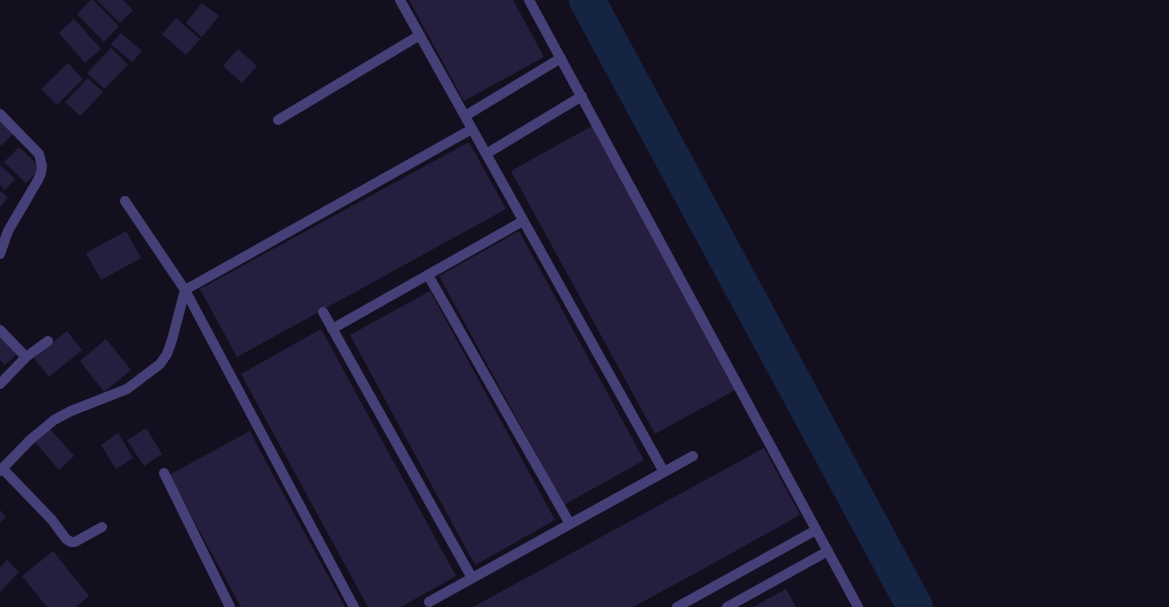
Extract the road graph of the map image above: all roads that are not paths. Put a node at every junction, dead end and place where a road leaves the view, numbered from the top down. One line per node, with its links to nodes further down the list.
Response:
1 (400, 0): 3 (street)
2 (529, 0): 4 (street)
3 (420, 35): 7 (street); 8 (street)
4 (561, 58): 5 (street); 7 (street)
5 (582, 96): 10 (street); 29 (street)
6 (0, 114): 13 (street)
7 (465, 116): 9 (street)
8 (278, 120)
9 (472, 129): 10 (street); 16 (street)
10 (486, 154): 12 (street)
11 (125, 200): 16 (street)
12 (524, 221): 15 (street); 25 (street)
13 (4, 228): 14 (street)
14 (0, 254)
15 (428, 275): 18 (street); 27 (street)
16 (185, 290): 24 (street); 34 (street)
17 (323, 312): 18 (street)
18 (332, 329): 31 (street)
19 (0, 330): 21 (street)
20 (48, 341): 21 (street)
21 (26, 358): 22 (street)
22 (0, 384)
23 (693, 456): 25 (street)
24 (1, 469): 28 (street)
25 (664, 472): 27 (street)
26 (164, 473): 33 (street)
27 (570, 524): 31 (street)
28 (102, 527)
29 (816, 530): 30 (street); 35 (street)
30 (828, 551): 36 (street); 37 (street)
31 (472, 578): 32 (street)
32 (429, 602)
33 (230, 607)
34 (354, 607)
35 (677, 607)
36 (727, 607)
37 (858, 607)

